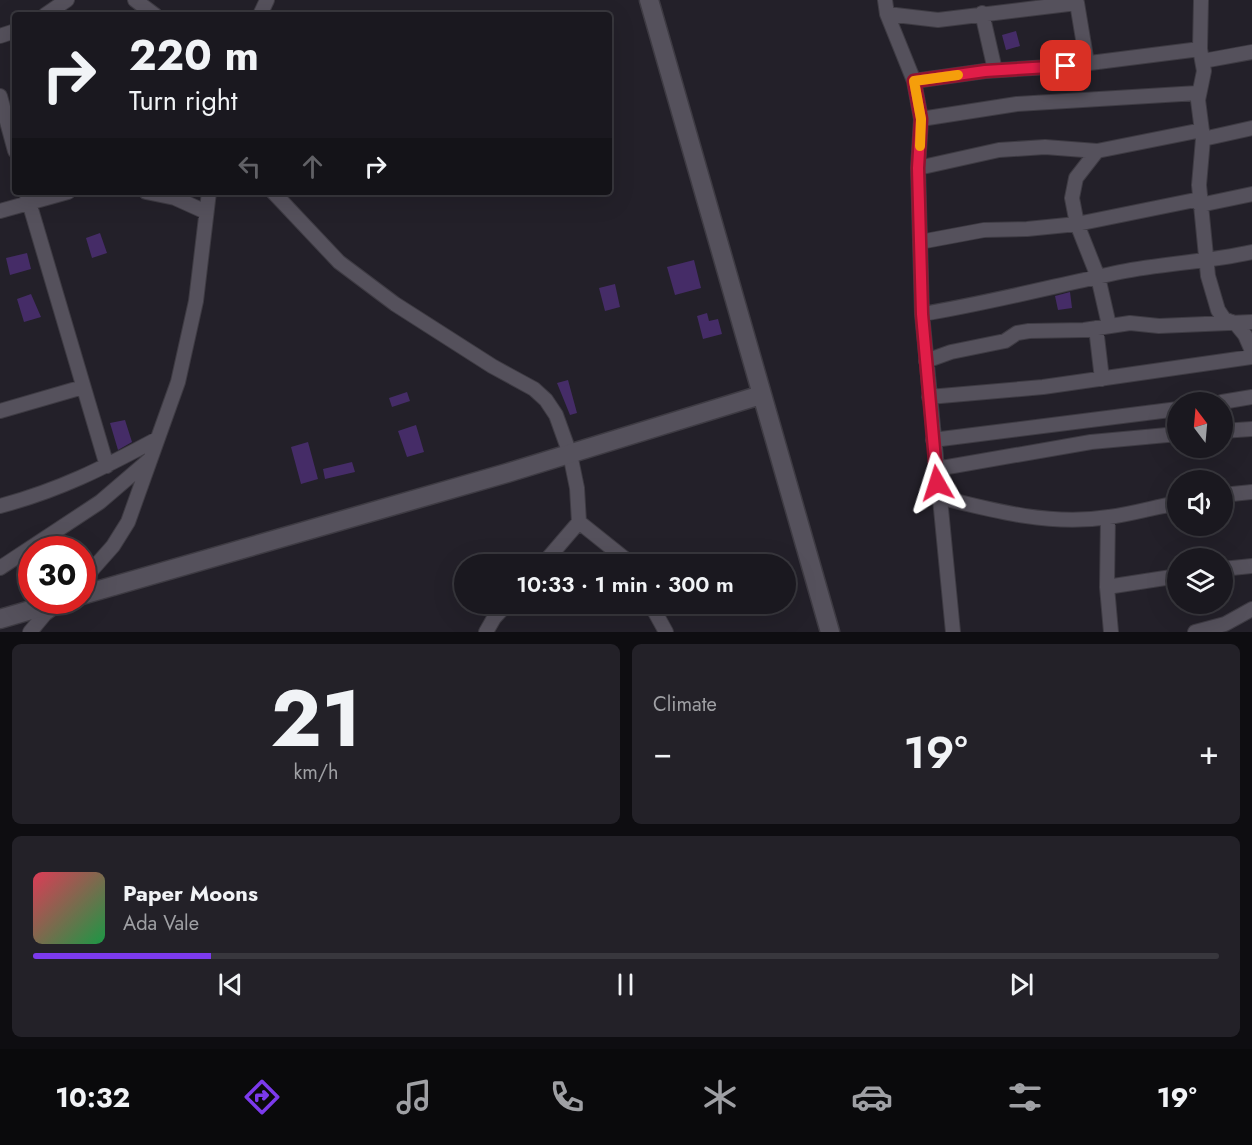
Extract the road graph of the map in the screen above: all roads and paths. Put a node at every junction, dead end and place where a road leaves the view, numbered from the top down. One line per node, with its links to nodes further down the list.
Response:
1 (67, 0): 8 (street)
2 (135, 0): 9 (street)
3 (649, 0): 48 (main road)
4 (968, 0): 10 (street)
5 (1201, 0): 12 (street)
6 (1058, 2): 10 (street); 13 (street)
7 (886, 7): 10 (street); 15 (street)
8 (49, 12)
9 (151, 12)
10 (978, 13): 14 (street)
11 (1252, 52): 12 (street)
12 (1202, 55): 13 (street); 16 (street)
13 (1087, 63): 14 (street)
14 (995, 70): 15 (street)
15 (914, 81): 18 (street)
16 (1198, 93): 18 (street); 21 (street)
17 (0, 96): 19 (street)
18 (921, 119): 24 (street)
19 (4, 125): 22 (street)
20 (1252, 128): 21 (street)
21 (1203, 135): 23 (street); 31 (street)
22 (12, 144)
23 (1097, 151): 24 (street); 34 (street)
24 (918, 168): 35 (street)
25 (44, 195): 30 (street)
26 (160, 195): 33 (street)
27 (208, 195): 33 (street)
28 (276, 195): 59 (street)
29 (1252, 195): 31 (street)
30 (28, 197): 32 (street); 47 (street)
31 (1200, 202): 34 (street); 37 (street)
32 (0, 211)
33 (206, 212): 57 (street)
34 (1077, 224): 35 (street); 38 (street)
35 (920, 242): 39 (street)
36 (1252, 252): 37 (street)
37 (1206, 261): 38 (street); 41 (street)
38 (1098, 278): 39 (street); 42 (street)
39 (922, 314): 45 (street)
40 (1252, 322): 41 (street)
41 (1236, 324): 42 (street); 43 (street)
42 (1103, 326): 45 (street); 46 (street)
43 (1252, 351)
44 (1252, 357): 46 (street)
45 (926, 361): 49 (street)
46 (1102, 379): 49 (street)
47 (83, 387): 52 (street); 61 (street)
48 (761, 395): 59 (main road); 88 (main road)
49 (929, 397): 58 (street)
50 (1252, 397): 51 (street)
51 (1233, 400)
52 (0, 410)
53 (1167, 410): 58 (street)
54 (1252, 429): 55 (street)
55 (1233, 430)
56 (1167, 435): 62 (street)
57 (157, 439): 60 (street); 61 (street)
58 (933, 440): 62 (street)
59 (570, 454): 69 (street); 78 (main road)
60 (150, 459): 72 (street); 74 (street)
61 (107, 466): 67 (street)
62 (936, 469): 65 (street)
63 (1252, 492): 64 (street)
64 (1233, 494)
65 (939, 497): 68 (street); 89 (street)
66 (1167, 504): 68 (street)
67 (0, 506)
68 (1108, 517): 77 (street)
69 (579, 522): 70 (street); 71 (street)
70 (552, 554)
71 (619, 554)
72 (96, 565)
73 (1252, 566): 75 (street)
74 (0, 568)
75 (1233, 568)
76 (1167, 578): 77 (street)
77 (1107, 587): 90 (street)
78 (96, 591)
79 (1252, 609): 91 (street)
80 (18, 614): 84 (main road)
81 (45, 614): 85 (street)
82 (500, 614): 86 (street)
83 (656, 614): 87 (street)
84 (0, 619)
85 (30, 632)
86 (486, 632)
87 (666, 632)
88 (830, 632)
89 (953, 632)
90 (1110, 632)
91 (1195, 632)

